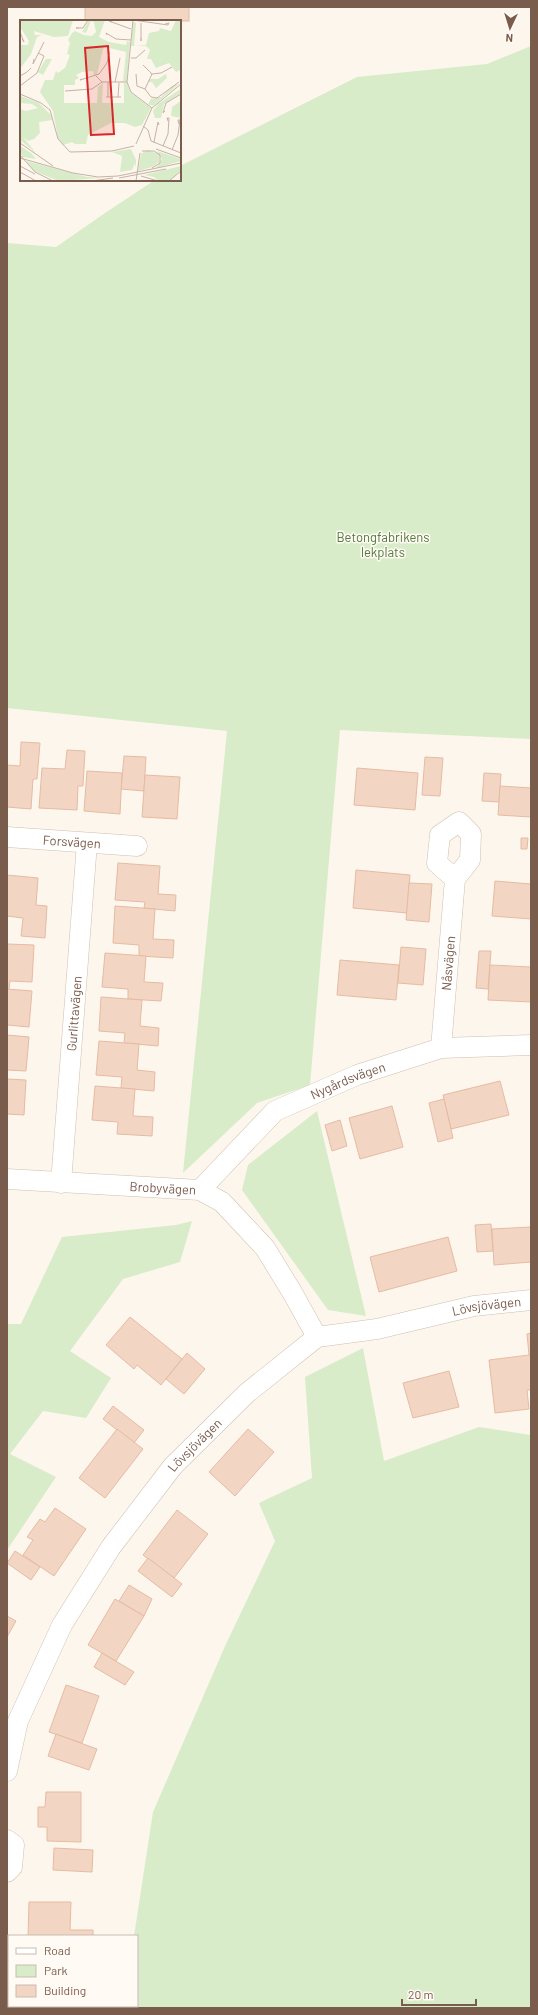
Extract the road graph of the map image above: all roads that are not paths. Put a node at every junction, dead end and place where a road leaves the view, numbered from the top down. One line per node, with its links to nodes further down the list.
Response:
1 (7, 838): 2 (street, Forsvägen)
2 (87, 843): 3 (street, Forsvägen); 8 (street, Gurlittavägen)
3 (137, 846)
4 (454, 879): 6 (street, Nåsvägen)
5 (531, 1046): 6 (street, Nygårdsvägen)
6 (441, 1048): 9 (street, Nygårdsvägen)
7 (7, 1179): 8 (street, Brobyvägen)
8 (61, 1183): 9 (street, Brobyvägen)
9 (200, 1190): 11 (street, Brobyvägen)
10 (531, 1300): 11 (street, Lövsjövägen)
11 (317, 1337): 12 (street, Lövsjövägen)
12 (7, 1771)
13 (7, 1840): 14 (street)
14 (7, 1872)

